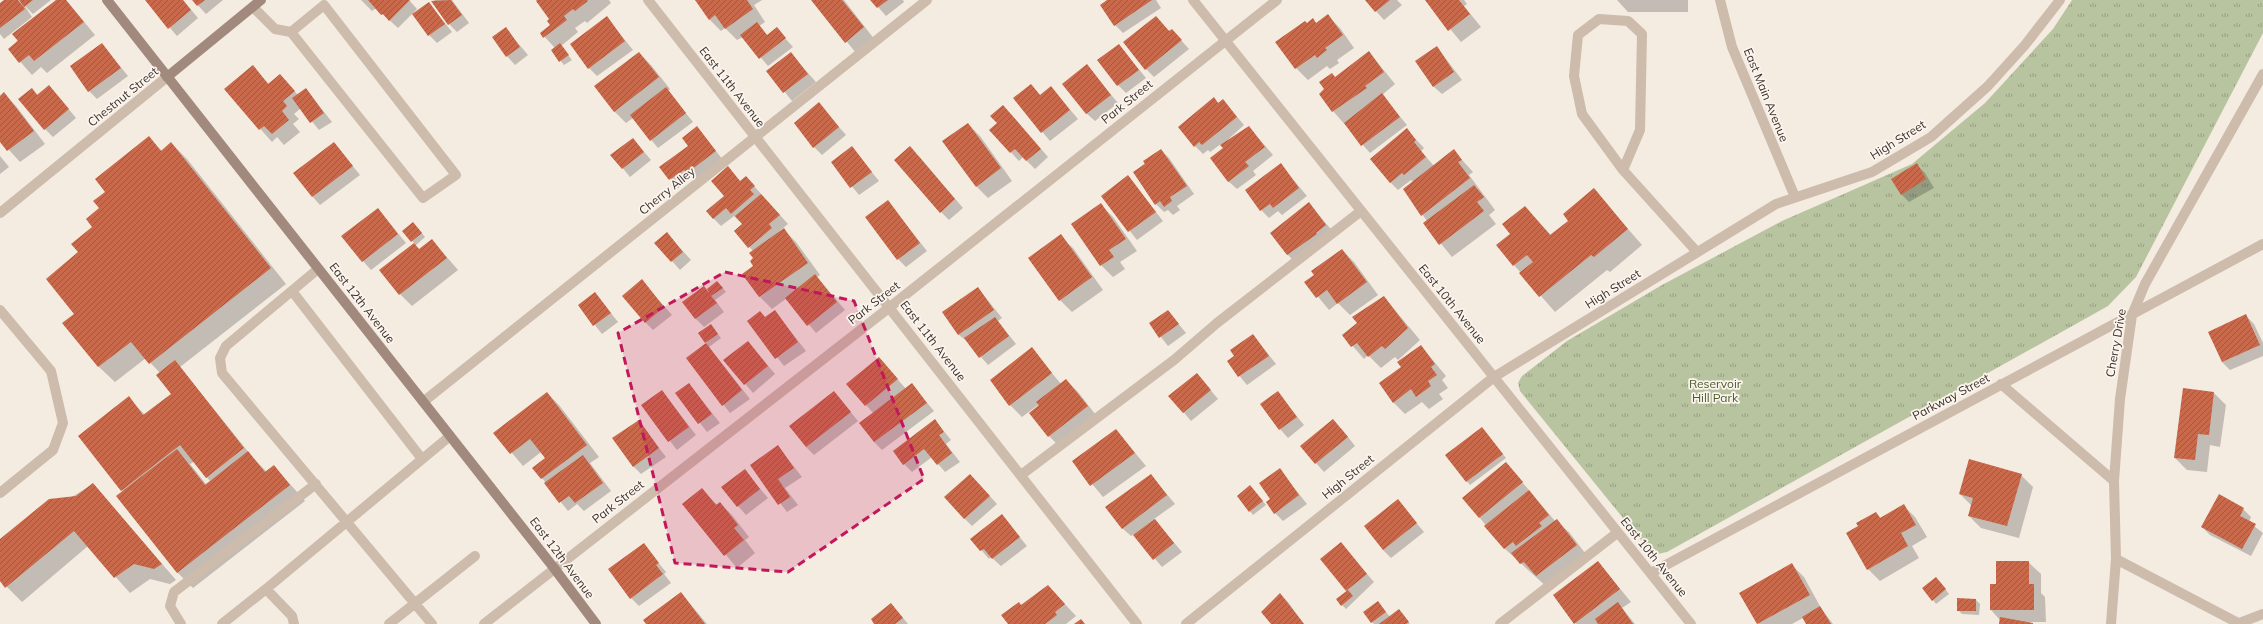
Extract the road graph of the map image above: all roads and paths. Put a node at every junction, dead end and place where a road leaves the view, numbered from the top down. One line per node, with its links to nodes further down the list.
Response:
1 (107, 0): 13 (street, East 12th Avenue)
2 (261, 0): 9 (street, Chestnut Street)
3 (648, 0): 14 (street, East 11th Avenue)
4 (927, 0): 14 (street, Cherry Alley)
5 (1193, 0): 11 (street, East 10th Avenue)
6 (1278, 0): 11 (street, Park Street)
7 (1720, 0): 16 (street, East Main Avenue)
8 (2060, 0): 16 (street, High Street)
9 (253, 7): 10 (street); 13 (street, Chestnut Street)
10 (291, 32): 10 (street)
11 (1225, 40): 17 (street, East 10th Avenue); 23 (street, Park Street)
12 (2263, 74): 25 (street, Cherry Drive)
13 (167, 77): 18 (street, Chestnut Street); 21 (street, East 12th Avenue)
14 (755, 137): 23 (street, East 11th Avenue); 28 (street, Cherry Alley)
15 (1623, 170): 15 (street); 20 (street)
16 (1795, 197): 20 (street, High Street)
17 (1362, 211): 26 (street, East 10th Avenue); 31 (street)
18 (0, 213)
19 (2263, 244): 25 (street, Parkway Street)
20 (1698, 252): 26 (street, High Street)
21 (318, 269): 22 (street); 28 (street, East 12th Avenue)
22 (292, 292): 30 (street); 33 (street)
23 (890, 307): 31 (street, East 11th Avenue); 39 (street, Park Street)
24 (0, 310): 34 (street)
25 (2132, 315): 27 (street, Parkway Street); 32 (street, Cherry Drive)
26 (1494, 377): 36 (street, East 10th Avenue); 52 (street, High Street)
27 (2001, 384): 32 (street); 40 (street, Parkway Street)
28 (423, 402): 29 (street, East 12th Avenue)
29 (450, 436): 30 (street); 39 (street, East 12th Avenue)
30 (422, 459): 35 (street)
31 (1021, 475): 51 (street, East 11th Avenue)
32 (2114, 481): 38 (street, Cherry Drive)
33 (316, 484): 35 (street); 44 (street)
34 (0, 493)
35 (346, 521): 41 (street); 42 (street)
36 (1617, 533): 40 (street, East 10th Avenue); 53 (street)
37 (475, 556): 42 (street)
38 (2116, 559): 55 (street, Cherry Drive); 56 (street)
39 (554, 568): 49 (street, Park Street); 50 (street, East 12th Avenue)
40 (1651, 573): 54 (street, East 10th Avenue)
41 (266, 589): 45 (street); 46 (street)
42 (415, 604): 47 (street); 48 (street)
43 (2263, 614): 56 (street)
44 (181, 624)
45 (222, 624)
46 (294, 624)
47 (389, 624)
48 (432, 624)
49 (484, 624)
50 (596, 624)
51 (1137, 624)
52 (1186, 624)
53 (1500, 624)
54 (1691, 624)
55 (2112, 624)
56 (2238, 624)

